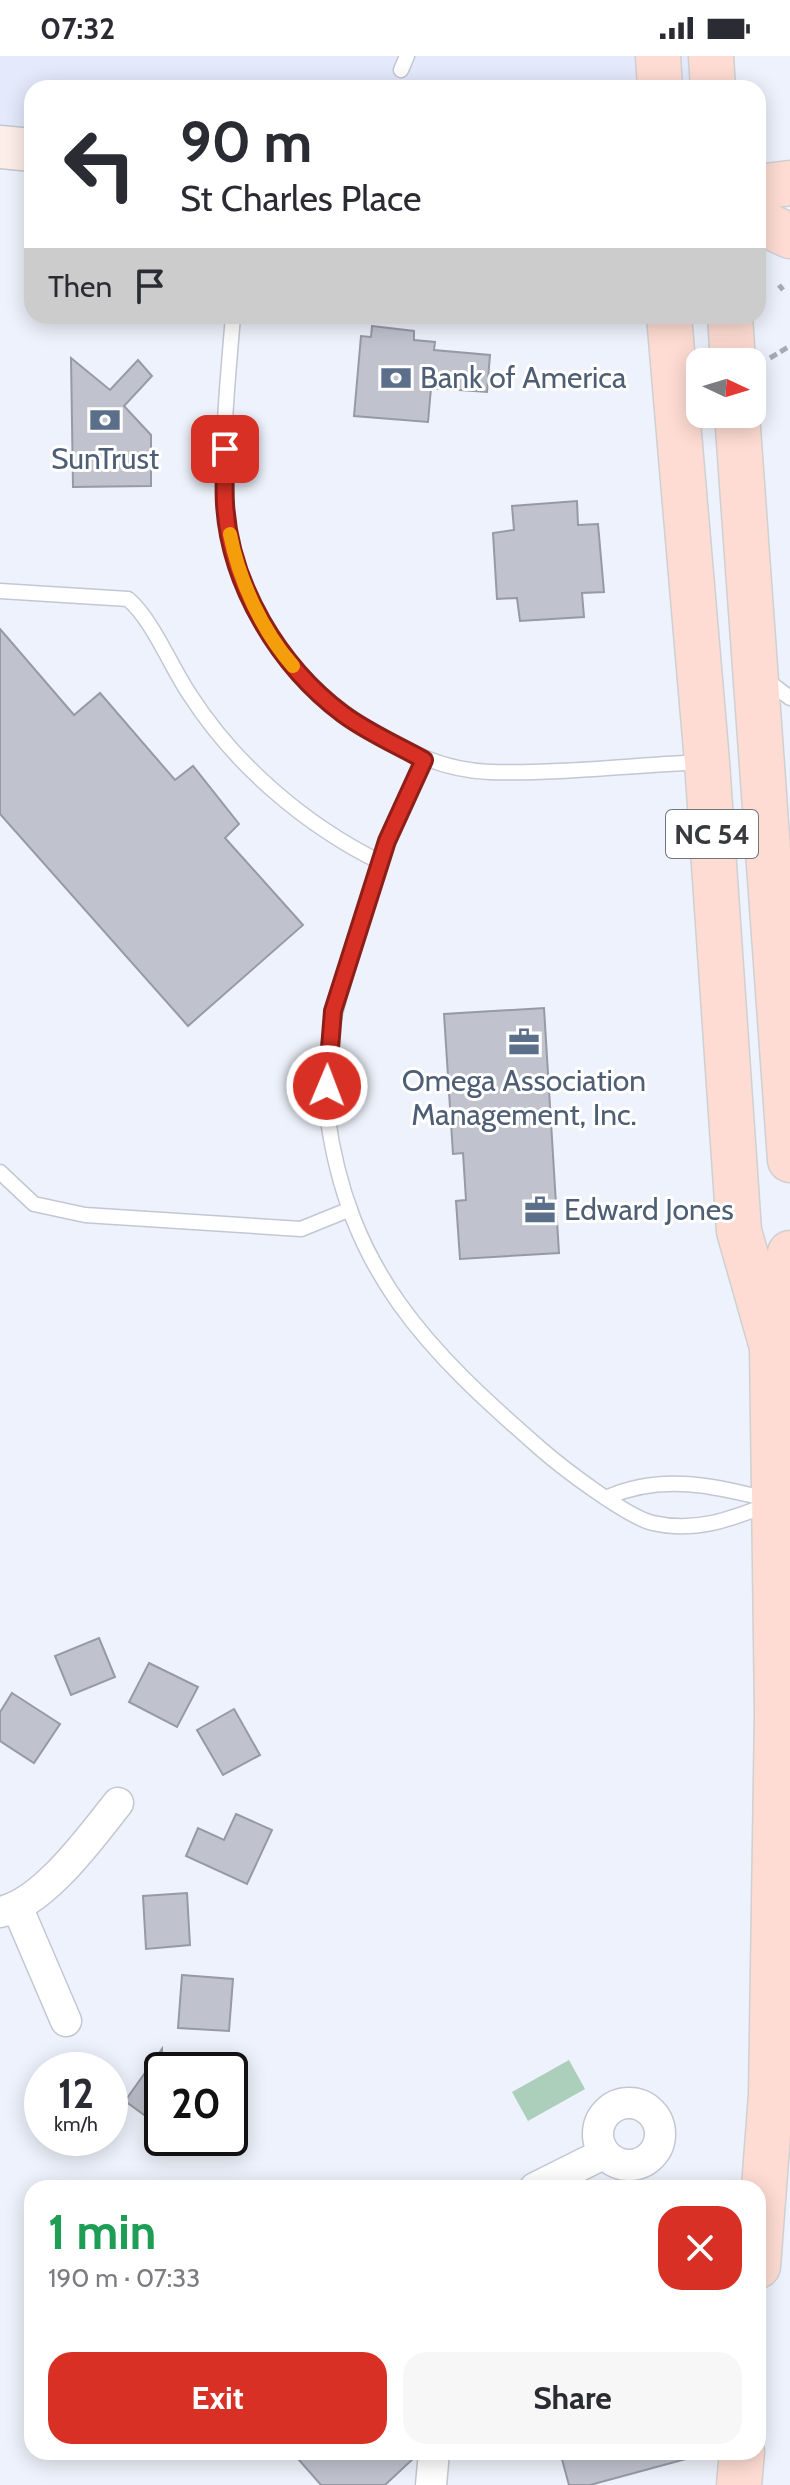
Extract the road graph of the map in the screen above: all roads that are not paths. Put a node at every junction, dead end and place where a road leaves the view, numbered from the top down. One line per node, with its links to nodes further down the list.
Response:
1 (658, 56): 3 (main road)
2 (711, 56): 4 (main road)
3 (660, 80)
4 (712, 80)
5 (0, 147): 6 (main road)
6 (24, 149)
7 (790, 183): 8 (main road)
8 (766, 186)
9 (766, 225): 10 (main road)
10 (790, 236)
11 (232, 324): 18 (lane)
12 (670, 324): 19 (main road, NC 54)
13 (734, 324): 14 (main road)
14 (746, 348)
15 (739, 428): 17 (main road, NC 54)
16 (0, 591): 20 (lane)
17 (774, 685): 21 (main road, NC 54)
18 (424, 760): 19 (lane); 20 (lane)
19 (707, 762): 25 (main road, NC 54)
20 (380, 862): 23 (lane)
21 (790, 1160)
22 (0, 1172): 23 (lane)
23 (348, 1210): 26 (lane)
24 (790, 1253): 25 (main road, NC 54)
25 (772, 1347): 27 (main road, NC 54)
26 (608, 1497): 27 (lane); 27 (lane)
27 (785, 1501): 33 (main road, NC 54)
28 (118, 1803): 29 (street)
29 (9, 1911): 30 (street)
30 (66, 2021)
31 (603, 2154): 32 (street)
32 (551, 2180)
33 (765, 2180)
34 (433, 2460): 36 (street)
35 (741, 2460): 37 (main road)
36 (431, 2485)
37 (739, 2485)

